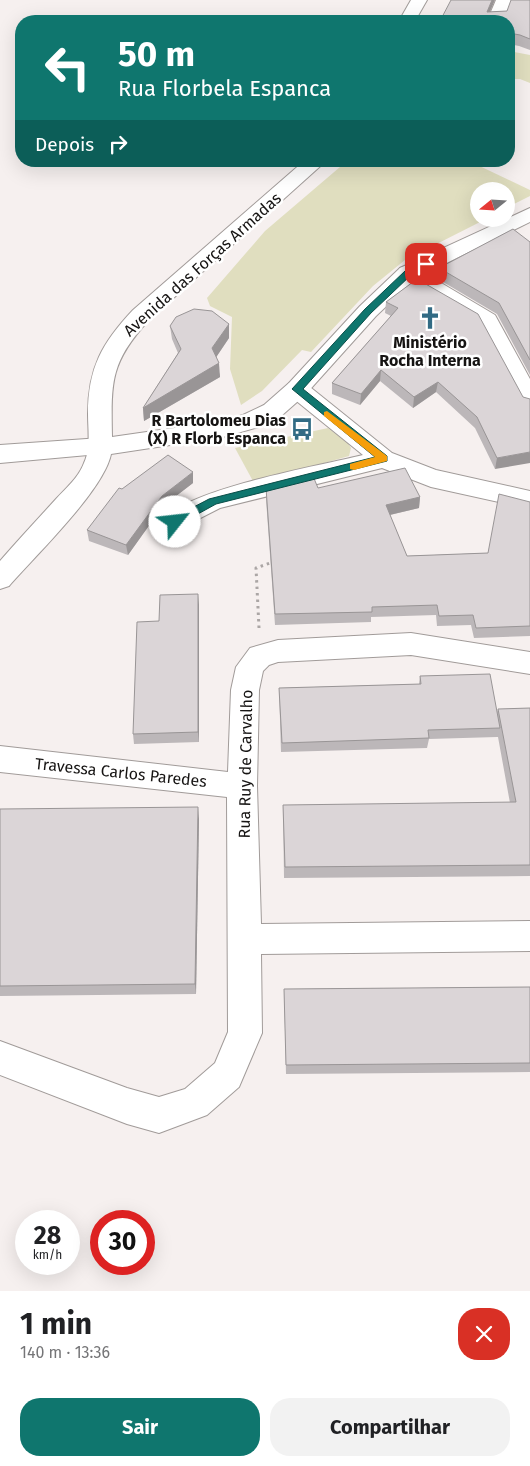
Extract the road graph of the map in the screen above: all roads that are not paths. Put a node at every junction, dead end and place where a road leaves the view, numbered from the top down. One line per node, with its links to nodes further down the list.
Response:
1 (419, 0): 3 (street)
2 (504, 0): 4 (street)
3 (410, 15)
4 (498, 15)
5 (309, 167): 10 (street, Avenida das Forças Armadas)
6 (530, 214): 7 (street)
7 (408, 273): 8 (street); 9 (street)
8 (297, 389): 10 (street); 12 (street)
9 (530, 401)
10 (101, 447): 11 (street); 15 (street, Avenida das Forças Armadas)
11 (0, 454)
12 (383, 459): 13 (street); 14 (street)
13 (530, 500)
14 (175, 522)
15 (0, 579)
16 (530, 663): 18 (street, Rua Ruy de Carvalho)
17 (0, 759): 18 (street, Travessa Carlos Paredes)
18 (242, 786): 20 (street, Rua Ruy de Carvalho)
19 (530, 936): 20 (street)
20 (246, 939): 21 (street, Rua Ruy de Carvalho)
21 (0, 1058)

